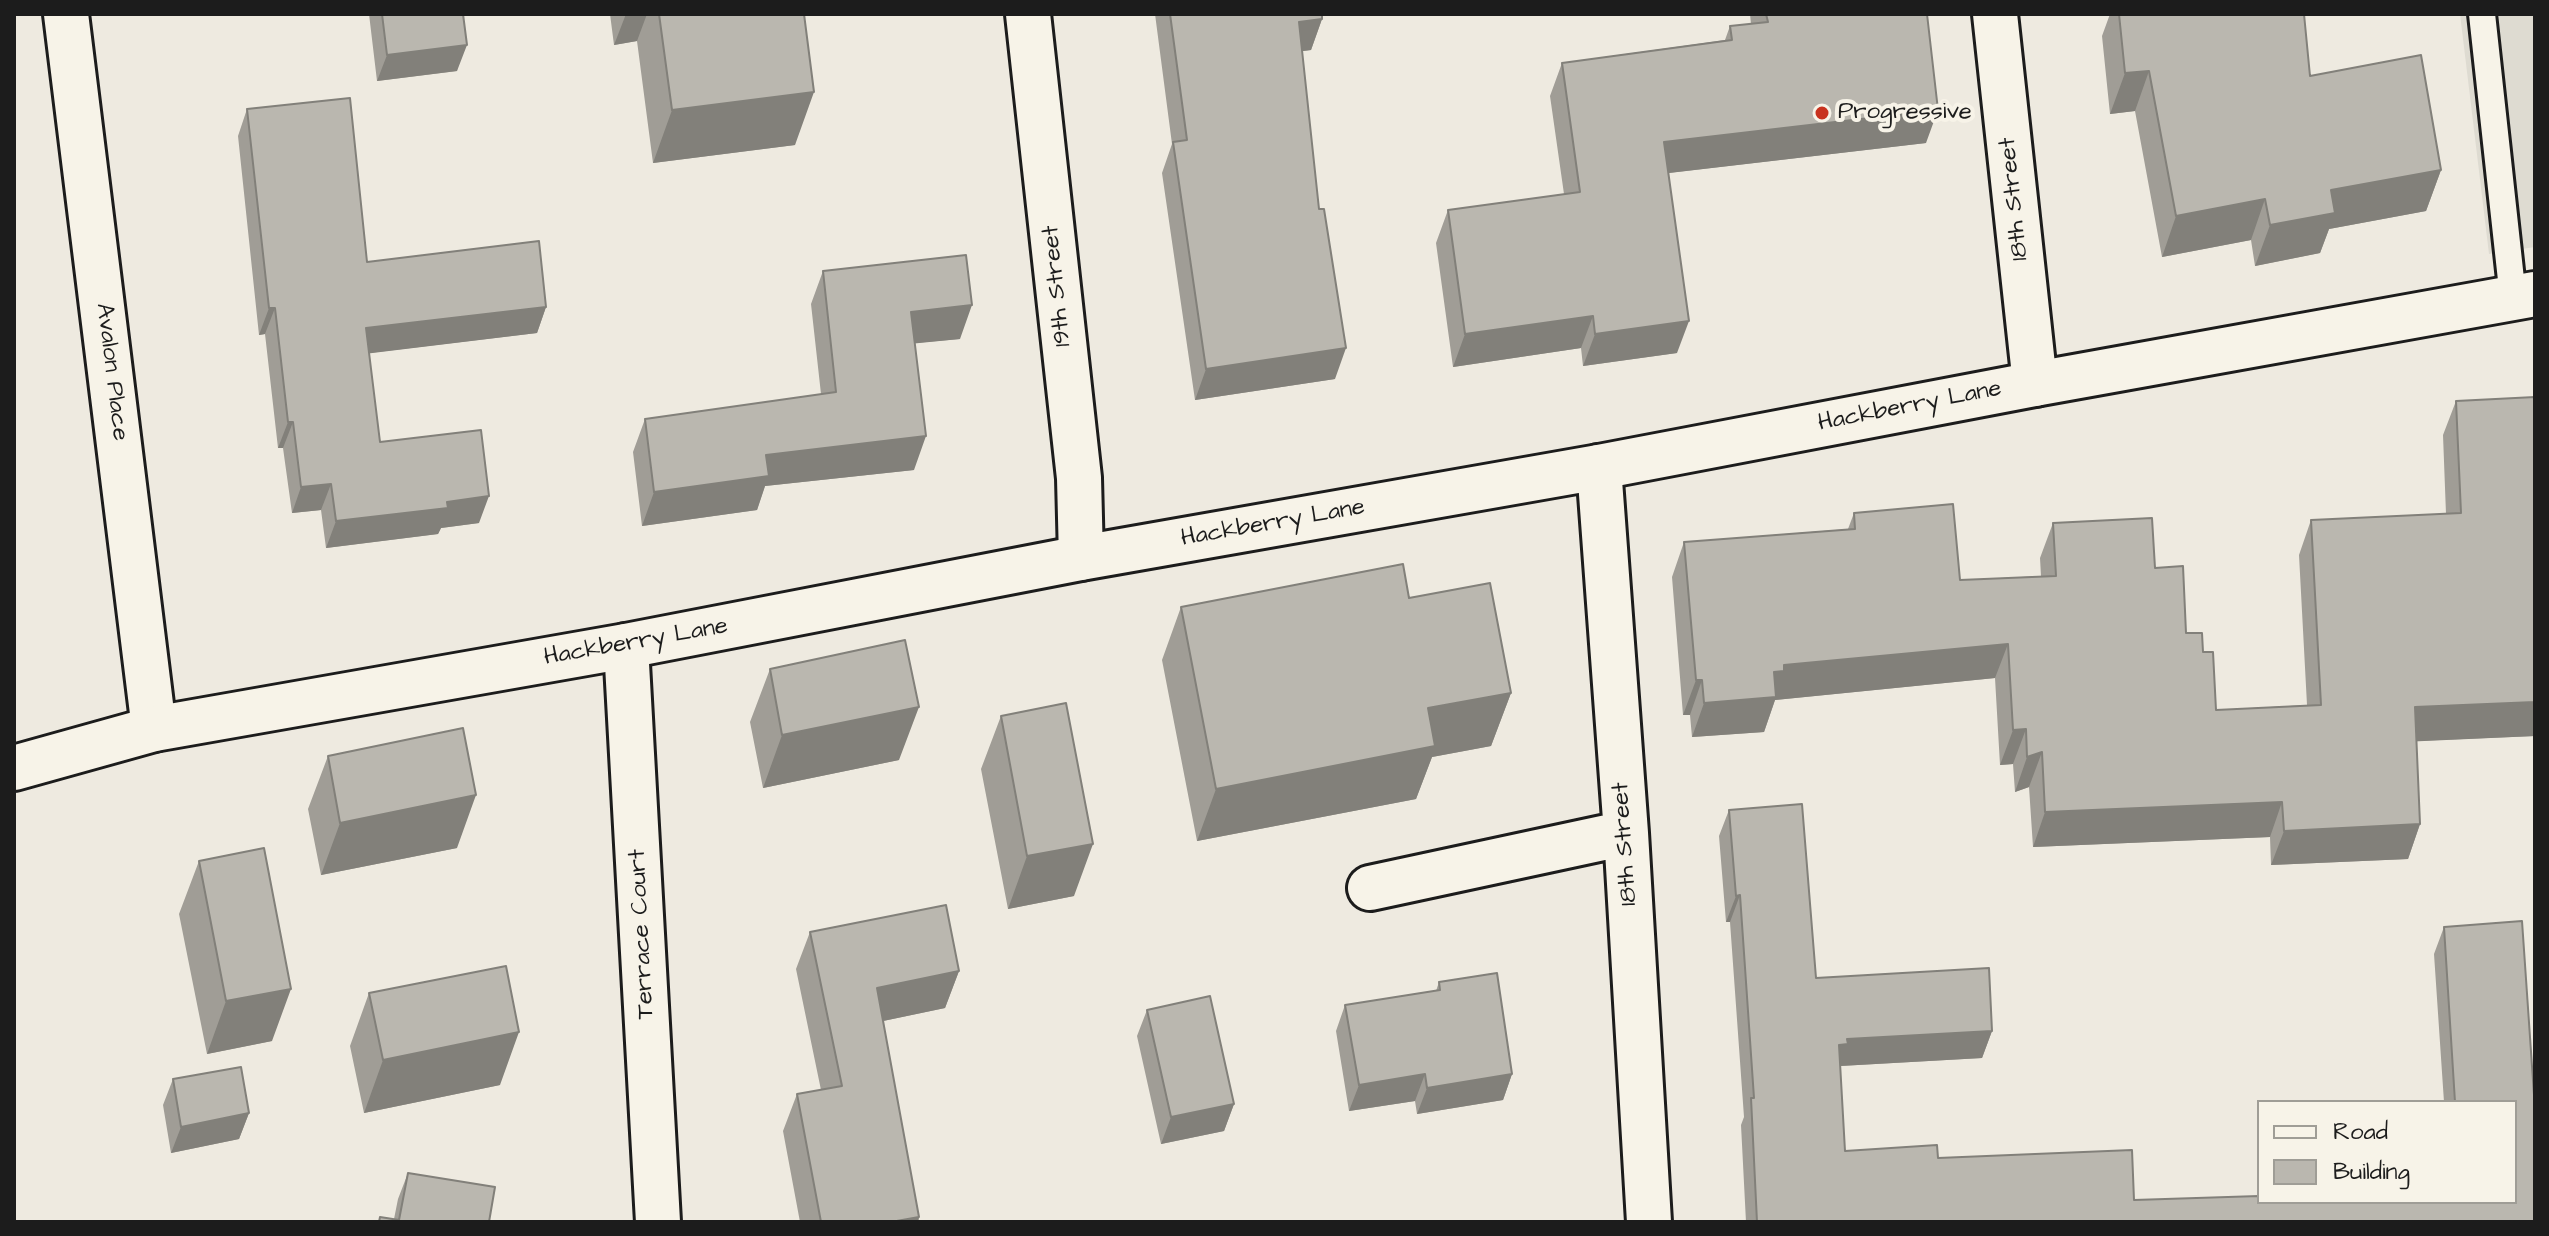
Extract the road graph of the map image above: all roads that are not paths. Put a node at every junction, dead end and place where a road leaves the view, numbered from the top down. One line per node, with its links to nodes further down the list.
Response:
1 (66, 14): 10 (street, Avalon Place)
2 (1028, 14): 8 (street, 19th Street)
3 (1995, 14): 6 (street, 18th Street)
4 (2482, 14): 5 (lane)
5 (2524, 296): 6 (street, Hackberry Lane)
6 (2035, 384): 7 (street, Hackberry Lane)
7 (1599, 467): 8 (street, Hackberry Lane); 12 (street, 18th Street)
8 (1081, 558): 9 (street, Hackberry Lane)
9 (626, 646): 10 (street, Hackberry Lane); 14 (street, Terrace Court)
10 (154, 729): 11 (street, Hackberry Lane)
11 (14, 768)
12 (1626, 833): 13 (street); 15 (street, 18th Street)
13 (1370, 888)
14 (658, 1222)
15 (1649, 1222)

